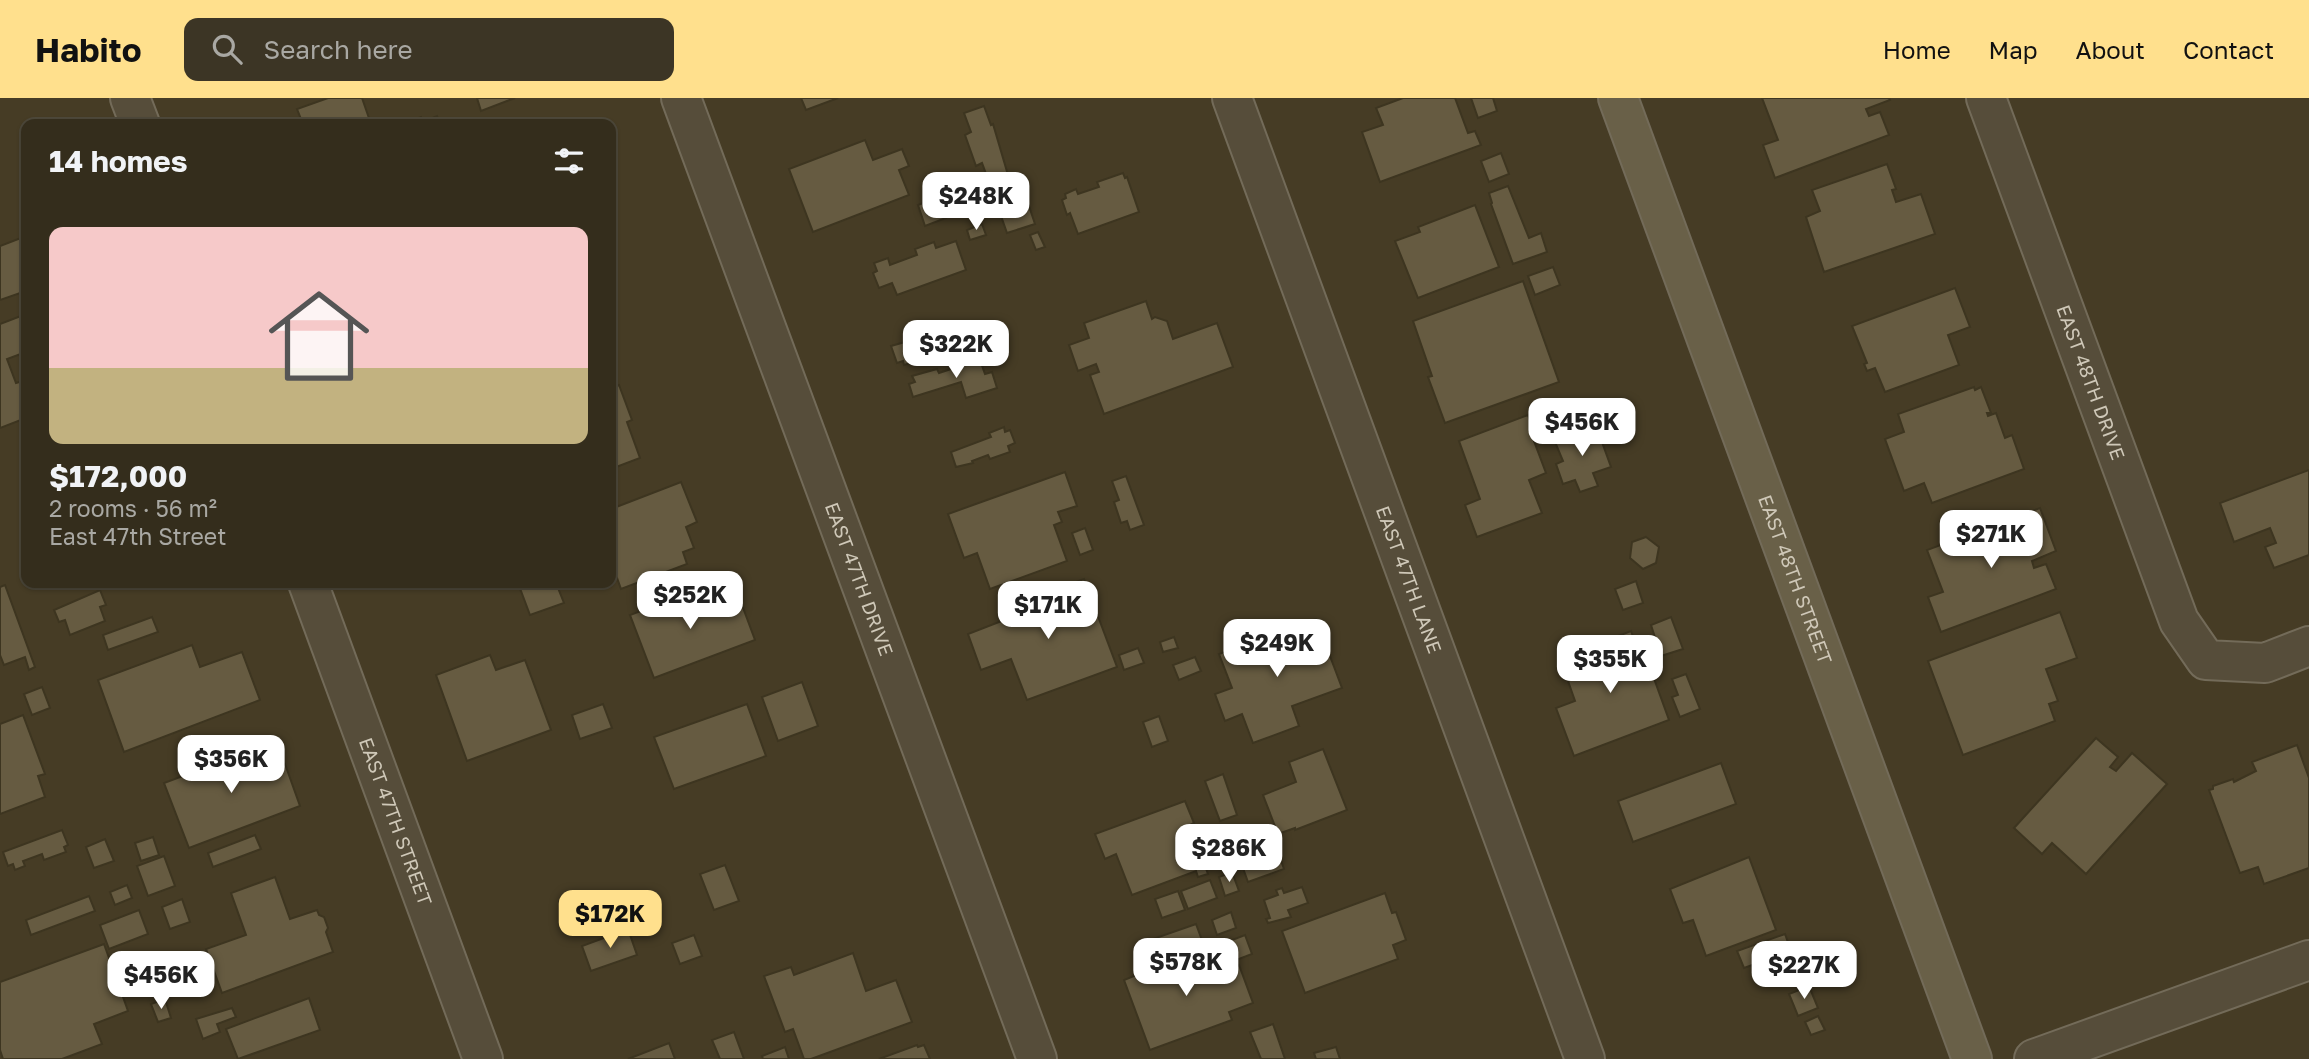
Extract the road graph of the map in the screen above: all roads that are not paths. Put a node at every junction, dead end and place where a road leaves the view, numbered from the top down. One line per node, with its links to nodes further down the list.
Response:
1 (130, 98): 6 (street)
2 (681, 98): 11 (street, EAST 47TH DRIVE)
3 (1232, 98): 12 (street, EAST 47TH LANE)
4 (1618, 98): 13 (street, EAST 48TH STREET)
5 (1986, 98): 8 (street, EAST 48TH DRIVE)
6 (138, 119)
7 (310, 588): 10 (street, EAST 47TH STREET)
8 (2309, 646)
9 (2309, 960): 14 (street)
10 (483, 1059)
11 (1037, 1059)
12 (1585, 1059)
13 (1972, 1059)
14 (2034, 1059)

